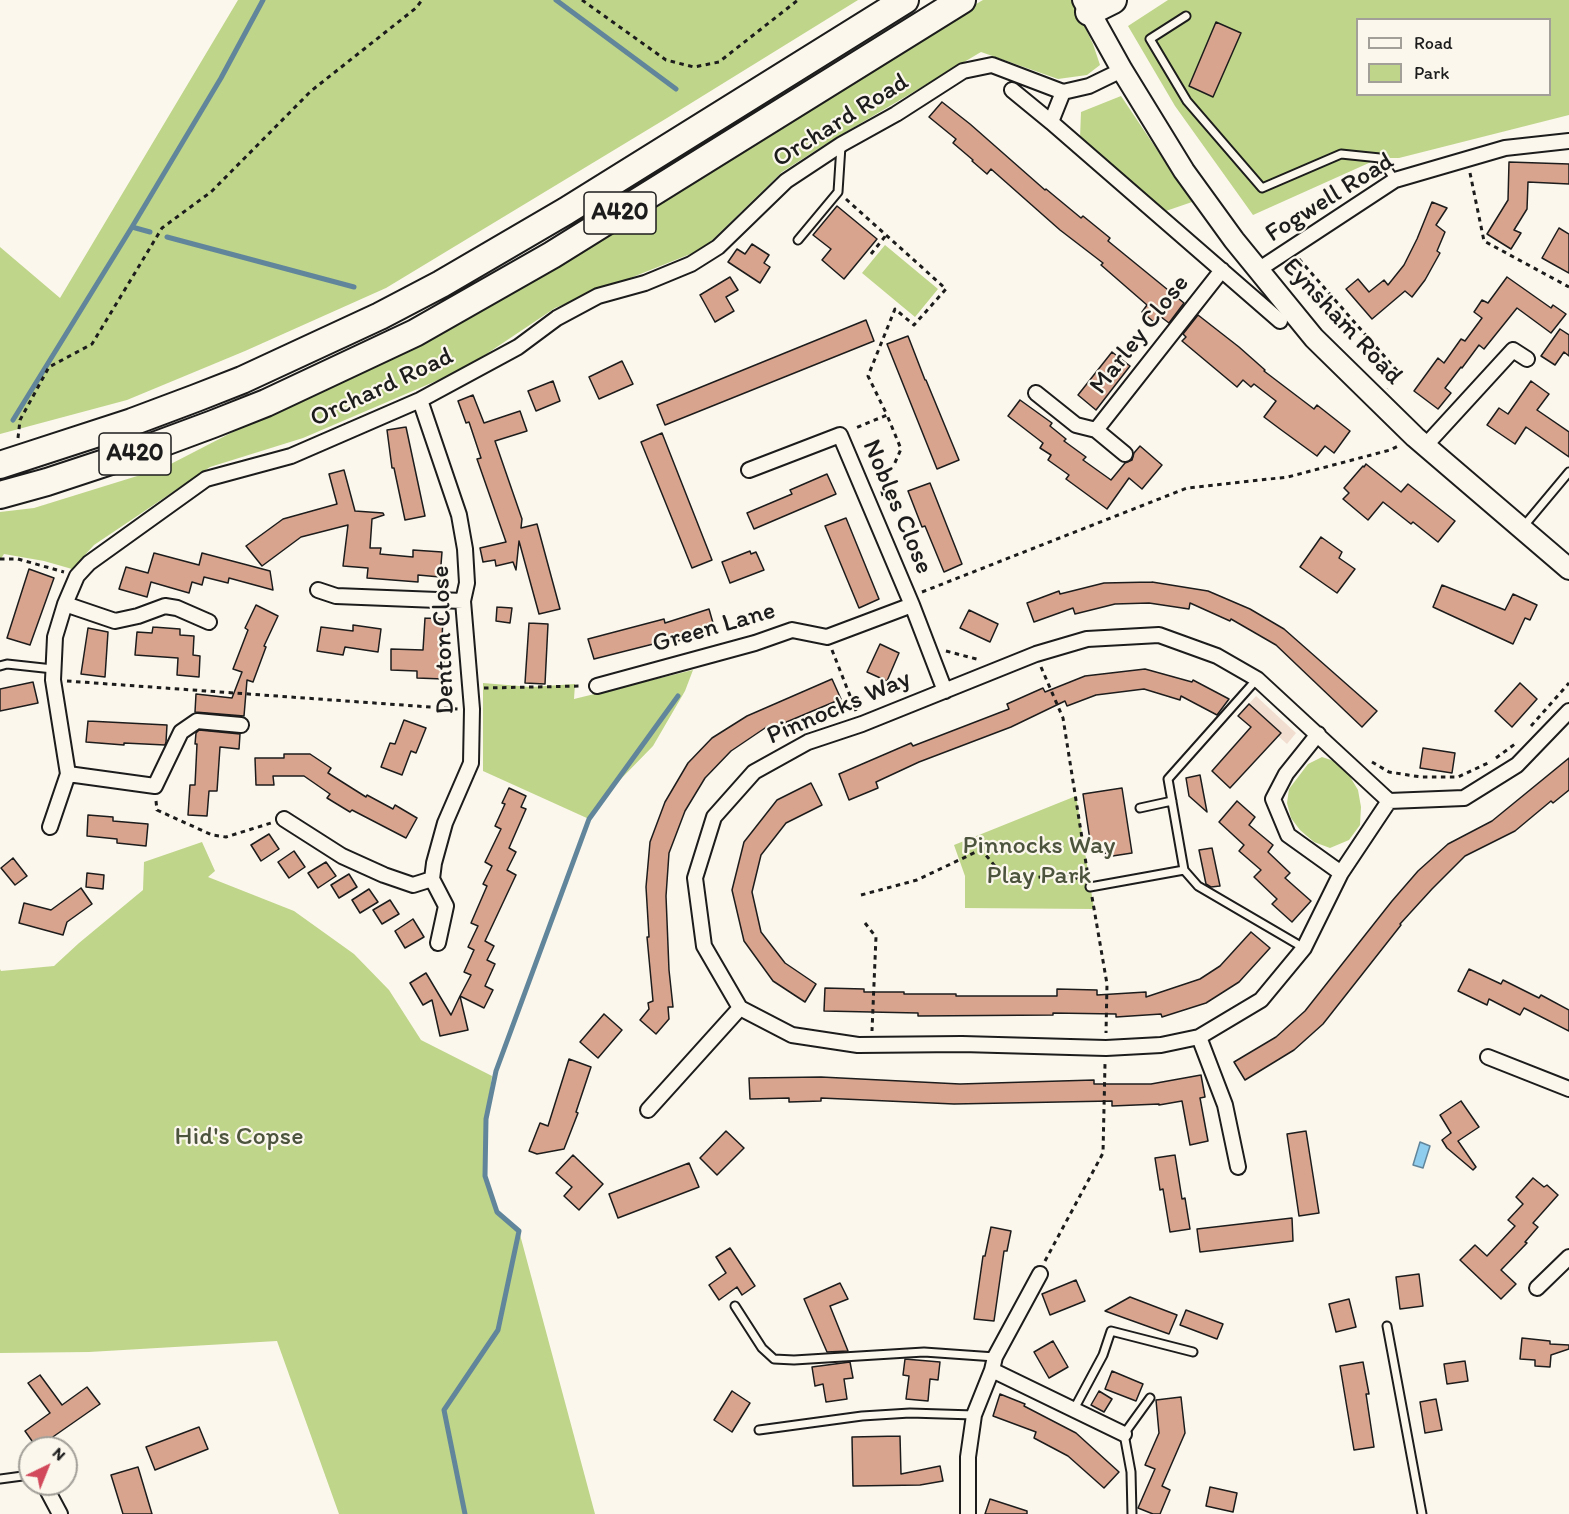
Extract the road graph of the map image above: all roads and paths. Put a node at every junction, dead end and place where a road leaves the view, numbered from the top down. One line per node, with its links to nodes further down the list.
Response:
1 (422, 0): 33 (path)
2 (582, 0): 3 (path)
3 (798, 0)
4 (905, 0): 33 (highway, A420)
5 (962, 0): 37 (highway, A420)
6 (1113, 0): 7 (highway)
7 (1086, 6): 9 (main road, Eynsham Road)
8 (1186, 16): 16 (lane)
9 (1122, 70): 11 (street); 23 (main road, Eynsham Road)
10 (1012, 90): 12 (street, Eynsham Road)
11 (1063, 92): 12 (street); 14 (street, Orchard Road)
12 (1051, 122): 22 (street, Eynsham Road)
13 (1569, 141): 15 (street, Fogwell Road)
14 (842, 144): 17 (lane); 28 (street, Orchard Road)
15 (1467, 158): 16 (street, Fogwell Road); 24 (path)
16 (1395, 180): 20 (street, Fogwell Road)
17 (838, 192): 18 (path); 19 (lane)
18 (886, 234): 21 (path); 31 (path)
19 (798, 240)
20 (1291, 249): 23 (street, Fogwell Road); 29 (path)
21 (871, 254)
22 (1222, 270): 25 (street, Eynsham Road); 30 (street, Marley Close)
23 (1258, 270): 29 (main road, Eynsham Road)
24 (1569, 287)
25 (1280, 321)
26 (1527, 359): 32 (street)
27 (1036, 393): 30 (street, Marley Close)
28 (420, 400): 41 (street, Orchard Road); 43 (street, Denton Close)
29 (1379, 402): 32 (main road, Eynsham Road)
30 (1096, 430): 34 (street, Marley Close)
31 (840, 435): 35 (street, Nobles Close); 45 (street, Nobles Close)
32 (1420, 441): 38 (main road, Eynsham Road); 45 (path)
33 (5, 453)
34 (1125, 454)
35 (749, 470)
36 (1569, 472): 38 (lane)
37 (0, 495)
38 (1522, 528): 40 (main road, Eynsham Road)
39 (0, 559): 41 (path)
40 (1569, 569)
41 (77, 576): 44 (street, Orchard Road)
42 (318, 590): 43 (street)
43 (464, 600): 53 (street, Denton Close)
44 (65, 604): 46 (street); 50 (street, Orchard Road)
45 (912, 604): 47 (street); 54 (street, Nobles Close)
46 (209, 622)
47 (827, 637): 52 (street, Green Lane); 57 (path)
48 (1036, 654): 51 (street, Pinnocks Way); 54 (street, Pinnocks Way); 70 (path)
49 (0, 666): 50 (lane)
50 (53, 675): 55 (path); 60 (street, Orchard Road)
51 (1257, 679): 59 (street, Pinnocks Way); 62 (lane)
52 (597, 686): 53 (path)
53 (471, 688): 55 (street, Denton Close)
54 (945, 691): 57 (street, Pinnocks Way)
55 (472, 710): 69 (street, Denton Close)
56 (1569, 711): 63 (street)
57 (862, 724): 75 (street, Pinnocks Way)
58 (242, 725): 61 (street)
59 (1318, 734): 63 (street, Pinnocks Way); 68 (street)
60 (68, 774): 61 (street); 66 (street)
61 (155, 786): 65 (path)
62 (1172, 801): 64 (lane); 67 (lane)
63 (1389, 801): 68 (street)
64 (1140, 808)
65 (284, 819): 69 (street)
66 (51, 826)
67 (1184, 870): 70 (lane); 74 (lane)
68 (1341, 873): 74 (street)
69 (432, 879): 73 (street)
70 (1090, 887): 71 (path); 78 (path)
71 (861, 895)
72 (865, 923): 77 (path)
73 (438, 943)
74 (1304, 948): 76 (street)
75 (740, 1008): 77 (street); 81 (street)
76 (1199, 1036): 78 (street); 82 (street)
77 (871, 1045): 78 (street)
78 (1106, 1048): 84 (path)
79 (1488, 1057): 80 (street)
80 (1569, 1089)
81 (648, 1110)
82 (1238, 1167)
83 (1569, 1257): 85 (street)
84 (1040, 1274): 89 (street)
85 (1537, 1288)
86 (735, 1306): 89 (lane)
87 (1387, 1326): 101 (lane)
88 (1193, 1352): 91 (lane)
89 (994, 1364): 91 (street); 92 (street)
90 (1150, 1398): 94 (lane)
91 (1073, 1411): 94 (street)
92 (974, 1415): 93 (lane); 99 (street)
93 (759, 1430)
94 (1124, 1434): 100 (lane)
95 (18, 1477): 96 (lane)
96 (0, 1479)
97 (50, 1496): 98 (street)
98 (60, 1514)
99 (968, 1514)
100 (1132, 1514)
101 (1422, 1514)

